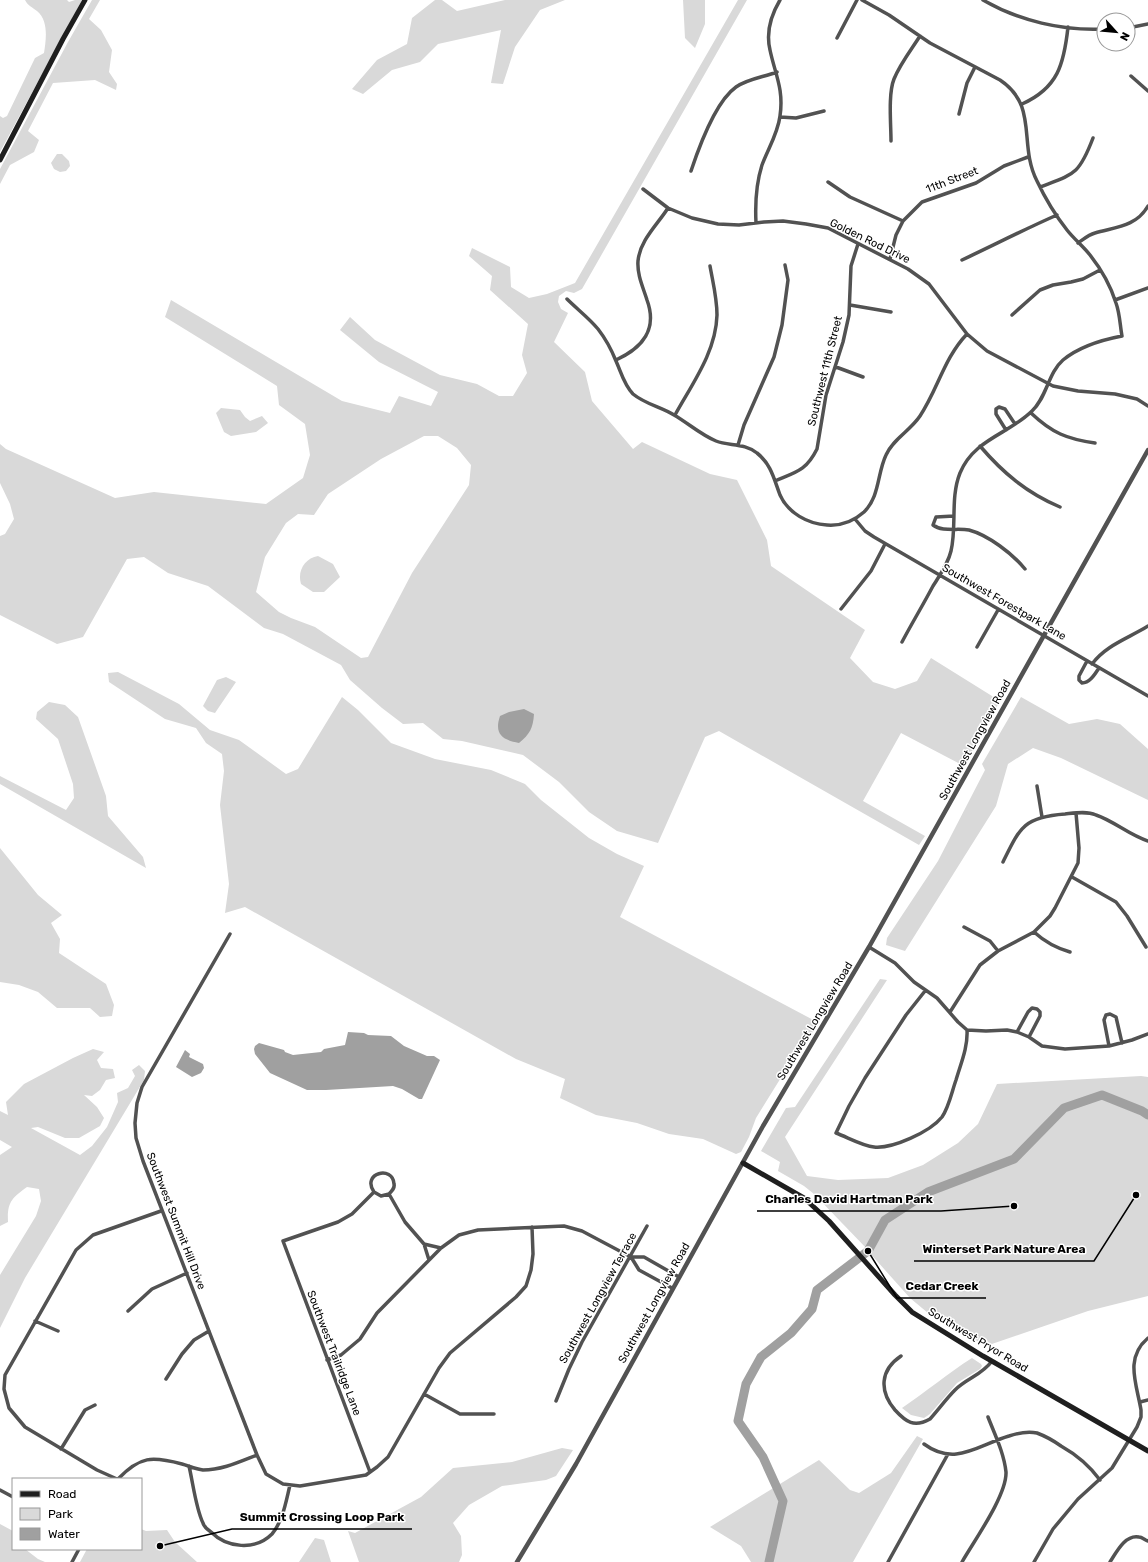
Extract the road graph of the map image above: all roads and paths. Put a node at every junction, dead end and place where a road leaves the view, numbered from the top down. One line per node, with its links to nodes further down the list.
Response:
1 (85, 0): 23 (main road)
2 (780, 0): 13 (street)
3 (858, 0): 11 (street)
4 (862, 0): 10 (street)
5 (983, 0): 8 (street)
6 (1148, 24): 7 (street)
7 (1136, 26)
8 (1068, 27): 9 (street); 16 (street)
9 (1096, 29)
10 (920, 36): 12 (street); 21 (street)
11 (837, 38)
12 (975, 67): 16 (street); 18 (street)
13 (777, 72): 19 (street); 24 (street)
14 (1131, 76): 15 (street)
15 (1148, 91)
16 (1022, 104): 22 (street)
17 (824, 111): 19 (street)
18 (959, 114)
19 (780, 116): 32 (street)
20 (1093, 138): 26 (street)
21 (891, 141)
22 (1028, 157): 26 (street); 31 (street, 11th Street)
23 (0, 160)
24 (691, 171)
25 (828, 182): 31 (street)
26 (1040, 186): 30 (street)
27 (644, 189): 29 (street, Golden Rod Drive)
28 (1148, 206): 33 (street)
29 (668, 208): 32 (street, Golden Rod Drive); 47 (street)
30 (1057, 215): 33 (street); 36 (street)
31 (903, 221): 35 (street, 11th Street)
32 (756, 223): 34 (street, Golden Rod Drive)
33 (1078, 243): 39 (street)
34 (858, 244): 35 (street, Golden Rod Drive); 43 (street, Southwest 11th Street)
35 (890, 259): 46 (street, Golden Rod Drive)
36 (962, 260)
37 (784, 265): 57 (street)
38 (710, 266): 53 (street)
39 (1100, 270): 42 (street); 45 (street)
40 (1148, 288): 42 (street)
41 (567, 299): 47 (street)
42 (1115, 300): 50 (street)
43 (850, 306): 44 (street); 48 (street, Southwest 11th Street)
44 (891, 312)
45 (1012, 315)
46 (967, 334): 50 (street, Golden Rod Drive); 63 (street)
47 (616, 360): 53 (street)
48 (836, 368): 49 (street); 60 (street, Southwest 11th Street)
49 (863, 377)
50 (1049, 384): 51 (street, Golden Rod Drive); 52 (street)
51 (1148, 406)
52 (1031, 412): 54 (street); 56 (street)
53 (675, 415): 57 (street)
54 (1015, 424): 55 (street); 55 (street)
55 (1006, 430): 58 (street)
56 (1095, 443)
57 (738, 445): 60 (street)
58 (980, 446): 61 (street); 62 (street)
59 (1148, 450): 71 (street, Southwest Longview Road)
60 (775, 481): 63 (street)
61 (1060, 507)
62 (954, 516): 64 (street); 64 (street)
63 (855, 519): 65 (street, Southwest Forestpark Lane)
64 (954, 529): 66 (street); 67 (street)
65 (885, 544): 67 (street, Southwest Forestpark Lane); 68 (street)
66 (1025, 569)
67 (940, 576): 69 (street, Southwest Forestpark Lane); 72 (street)
68 (841, 608)
69 (998, 610): 71 (street, Southwest Forestpark Lane); 73 (street)
70 (1148, 626): 75 (street)
71 (1043, 636): 74 (street, Southwest Forestpark Lane); 87 (street, Southwest Longview Road)
72 (902, 642)
73 (977, 647)
74 (1087, 661): 75 (street, Southwest Forestpark Lane); 76 (street)
75 (1092, 664): 76 (street, Southwest Forestpark Lane)
76 (1100, 668): 77 (street, Southwest Forestpark Lane)
77 (1148, 696)
78 (1037, 786): 80 (street)
79 (1076, 813): 80 (street); 81 (street); 83 (street)
80 (1042, 817): 82 (street)
81 (1148, 841)
82 (1003, 862)
83 (1072, 877): 85 (street); 88 (street)
84 (964, 927): 89 (street)
85 (1034, 932): 89 (street); 90 (street)
86 (230, 934): 102 (street, Southwest Summit Hill Drive)
87 (869, 947): 91 (street); 99 (street, Southwest Longview Road)
88 (1146, 947)
89 (998, 951): 92 (street)
90 (1070, 952)
91 (925, 991): 92 (street); 93 (street)
92 (950, 1012): 93 (street)
93 (967, 1030): 94 (street)
94 (1017, 1032): 96 (street); 96 (street)
95 (1148, 1034): 97 (street)
96 (1029, 1037): 98 (street)
97 (1122, 1043): 98 (street); 98 (street)
98 (1109, 1046)
99 (743, 1163): 110 (street, Southwest Longview Road); 119 (main road, Southwest Pryor Road)
100 (374, 1192): 101 (street); 101 (street); 118 (street, Southwest Trailridge Lane)
101 (389, 1194): 105 (street)
102 (161, 1211): 109 (street, Southwest Summit Hill Drive); 113 (street)
103 (647, 1226): 107 (street, Southwest Longview Terrace)
104 (532, 1227): 106 (street); 107 (street); 121 (street)
105 (424, 1244): 106 (street); 108 (street)
106 (440, 1248): 108 (street)
107 (631, 1257): 110 (street); 111 (street); 123 (street, Southwest Longview Terrace)
108 (429, 1260): 118 (street)
109 (187, 1272): 112 (street); 115 (street, Southwest Summit Hill Drive)
110 (679, 1278): 111 (street, Southwest Longview Road)
111 (672, 1288): 146 (street, Southwest Longview Road)
112 (128, 1311)
113 (35, 1321): 114 (street); 131 (street)
114 (58, 1331)
115 (209, 1331): 120 (street); 134 (street, Southwest Summit Hill Drive)
116 (1148, 1338): 124 (street)
117 (901, 1356): 119 (street)
118 (327, 1360): 136 (street, Southwest Trailridge Lane)
119 (992, 1361): 129 (main road, Southwest Pryor Road)
120 (166, 1379)
121 (424, 1394): 126 (street); 136 (street)
122 (1148, 1400): 124 (street)
123 (556, 1401)
124 (1140, 1402): 129 (street)
125 (95, 1405): 131 (street)
126 (494, 1414)
127 (988, 1417): 128 (street)
128 (997, 1439): 133 (street); 139 (street); 148 (street)
129 (1130, 1440): 132 (main road, Southwest Pryor Road); 139 (street)
130 (924, 1444): 133 (street)
131 (61, 1448): 137 (street)
132 (1148, 1451)
133 (948, 1454): 147 (street)
134 (257, 1455): 135 (street); 140 (street, Southwest Summit Hill Drive)
135 (189, 1466): 138 (street); 140 (street)
136 (370, 1472): 140 (street)
137 (115, 1478)
138 (118, 1478)
139 (1100, 1480): 149 (street)
140 (290, 1485)
141 (0, 1490): 142 (street)
142 (12, 1496)
143 (1148, 1542): 150 (street)
144 (78, 1550): 145 (street)
145 (72, 1562)
146 (517, 1562)
147 (888, 1562)
148 (962, 1562)
149 (1034, 1562)
150 (1110, 1562)

